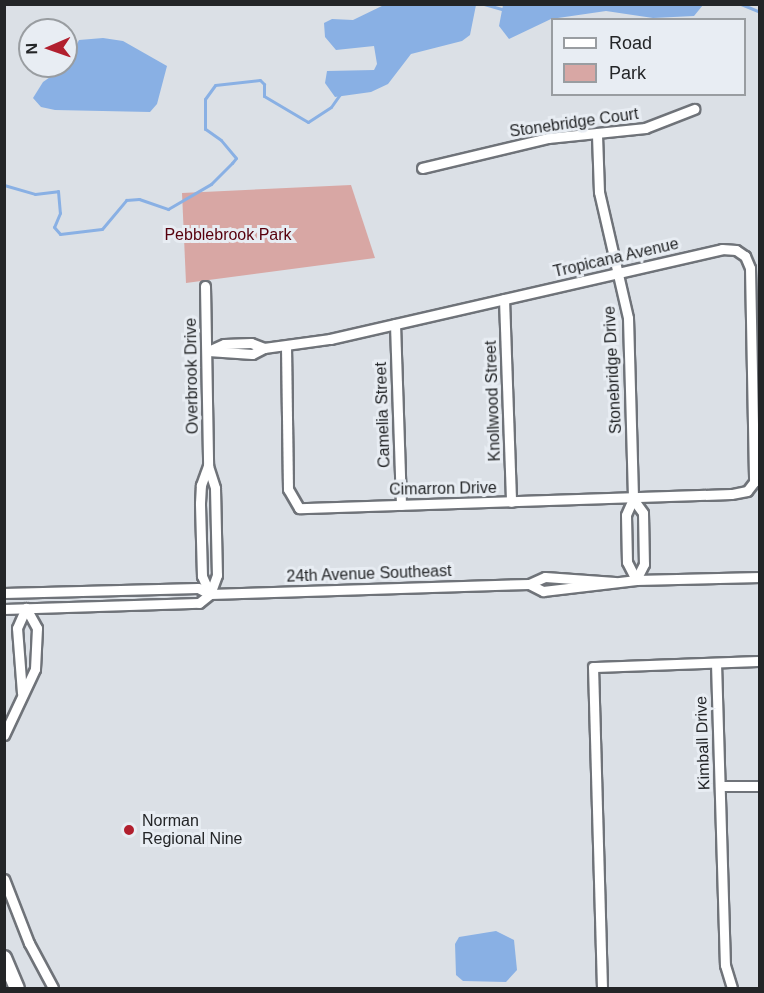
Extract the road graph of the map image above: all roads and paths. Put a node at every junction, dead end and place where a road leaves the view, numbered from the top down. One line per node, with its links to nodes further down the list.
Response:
1 (694, 109): 2 (street, Stonebridge Court)
2 (597, 135): 3 (street, Stonebridge Court); 4 (street, Stonebridge Drive)
3 (422, 168)
4 (618, 274): 6 (street, Tropicana Avenue); 11 (street, Tropicana Avenue); 12 (street, Stonebridge Drive)
5 (205, 286): 9 (street, Overbrook Drive)
6 (504, 299): 7 (street, Tropicana Avenue); 13 (street, Knollwood Street)
7 (395, 324): 8 (street, Tropicana Avenue); 14 (street, Camelia Street)
8 (286, 346): 9 (street, Tropicana Avenue); 14 (street, Cimarron Drive)
9 (208, 351): 10 (street, Overbrook Drive)
10 (208, 466): 18 (street, Overbrook Drive); 18 (street, Overbrook Drive)
11 (751, 487): 12 (street, Cimarron Drive)
12 (633, 499): 13 (street, Cimarron Drive); 16 (street, Stonebridge Drive); 16 (street, Stonebridge Drive)
13 (511, 502): 14 (street, Cimarron Drive)
14 (401, 505)
15 (759, 577): 16 (street, 24th Avenue Southeast)
16 (636, 580): 18 (street, 24th Avenue Southeast)
17 (4, 593): 18 (street, 24th Avenue Southeast)
18 (210, 594): 19 (street, 24th Avenue Southeast)
19 (26, 608): 20 (street, 24th Avenue Southeast); 23 (street); 23 (street)
20 (4, 609)
21 (759, 661): 22 (street)
22 (716, 663): 25 (street, Kimball Drive); 31 (street)
23 (22, 693): 24 (street)
24 (4, 735)
25 (720, 786): 26 (street); 32 (street, Kimball Drive)
26 (759, 786)
27 (4, 879): 30 (street)
28 (4, 958): 29 (highway)
29 (17, 988)
30 (53, 988)
31 (603, 988)
32 (732, 988)

